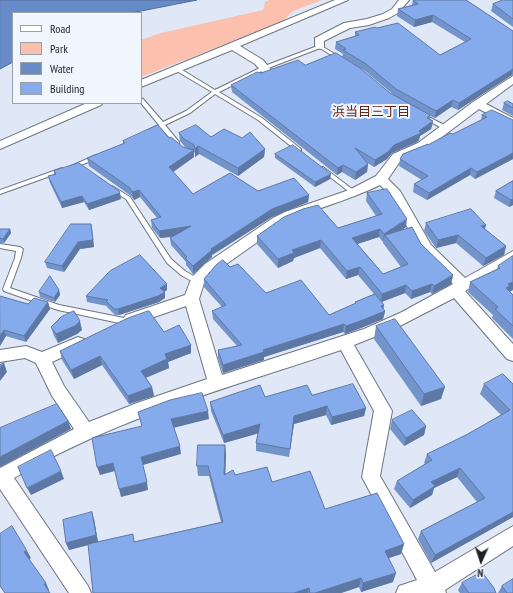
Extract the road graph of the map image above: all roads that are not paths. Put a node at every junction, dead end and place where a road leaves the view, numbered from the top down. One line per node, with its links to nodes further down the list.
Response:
1 (343, 0): 3 (street)
2 (404, 0): 4 (street)
3 (232, 46): 6 (street); 7 (street)
4 (320, 46): 5 (lane); 7 (lane)
5 (344, 61)
6 (177, 69): 9 (street); 10 (lane)
7 (266, 70): 10 (lane)
8 (513, 79): 13 (street)
9 (142, 84)
10 (215, 92): 16 (lane); 21 (lane)
11 (142, 101): 16 (lane)
12 (95, 104): 19 (street)
13 (477, 104): 15 (street); 17 (street)
14 (419, 113): 17 (lane)
15 (513, 123)
16 (163, 126): 18 (lane); 20 (lane)
17 (446, 128): 24 (street)
18 (146, 133)
19 (0, 145)
20 (182, 149)
21 (305, 154)
22 (101, 155): 26 (lane)
23 (317, 164): 27 (lane)
24 (381, 179): 27 (street); 31 (street)
25 (107, 184): 30 (lane)
26 (0, 192)
27 (354, 193): 30 (street)
28 (0, 246): 33 (lane)
29 (513, 256): 31 (street)
30 (197, 281): 32 (street)
31 (459, 287): 34 (street); 35 (street)
32 (191, 299): 33 (street); 38 (street)
33 (124, 321): 37 (street)
34 (344, 341): 38 (street); 42 (street)
35 (513, 355)
36 (0, 356): 37 (street)
37 (42, 359): 39 (street)
38 (217, 384): 39 (street)
39 (86, 432): 40 (street)
40 (1, 477): 43 (street)
41 (513, 535): 42 (street)
42 (434, 590): 44 (street)
43 (80, 593)
44 (406, 593)

